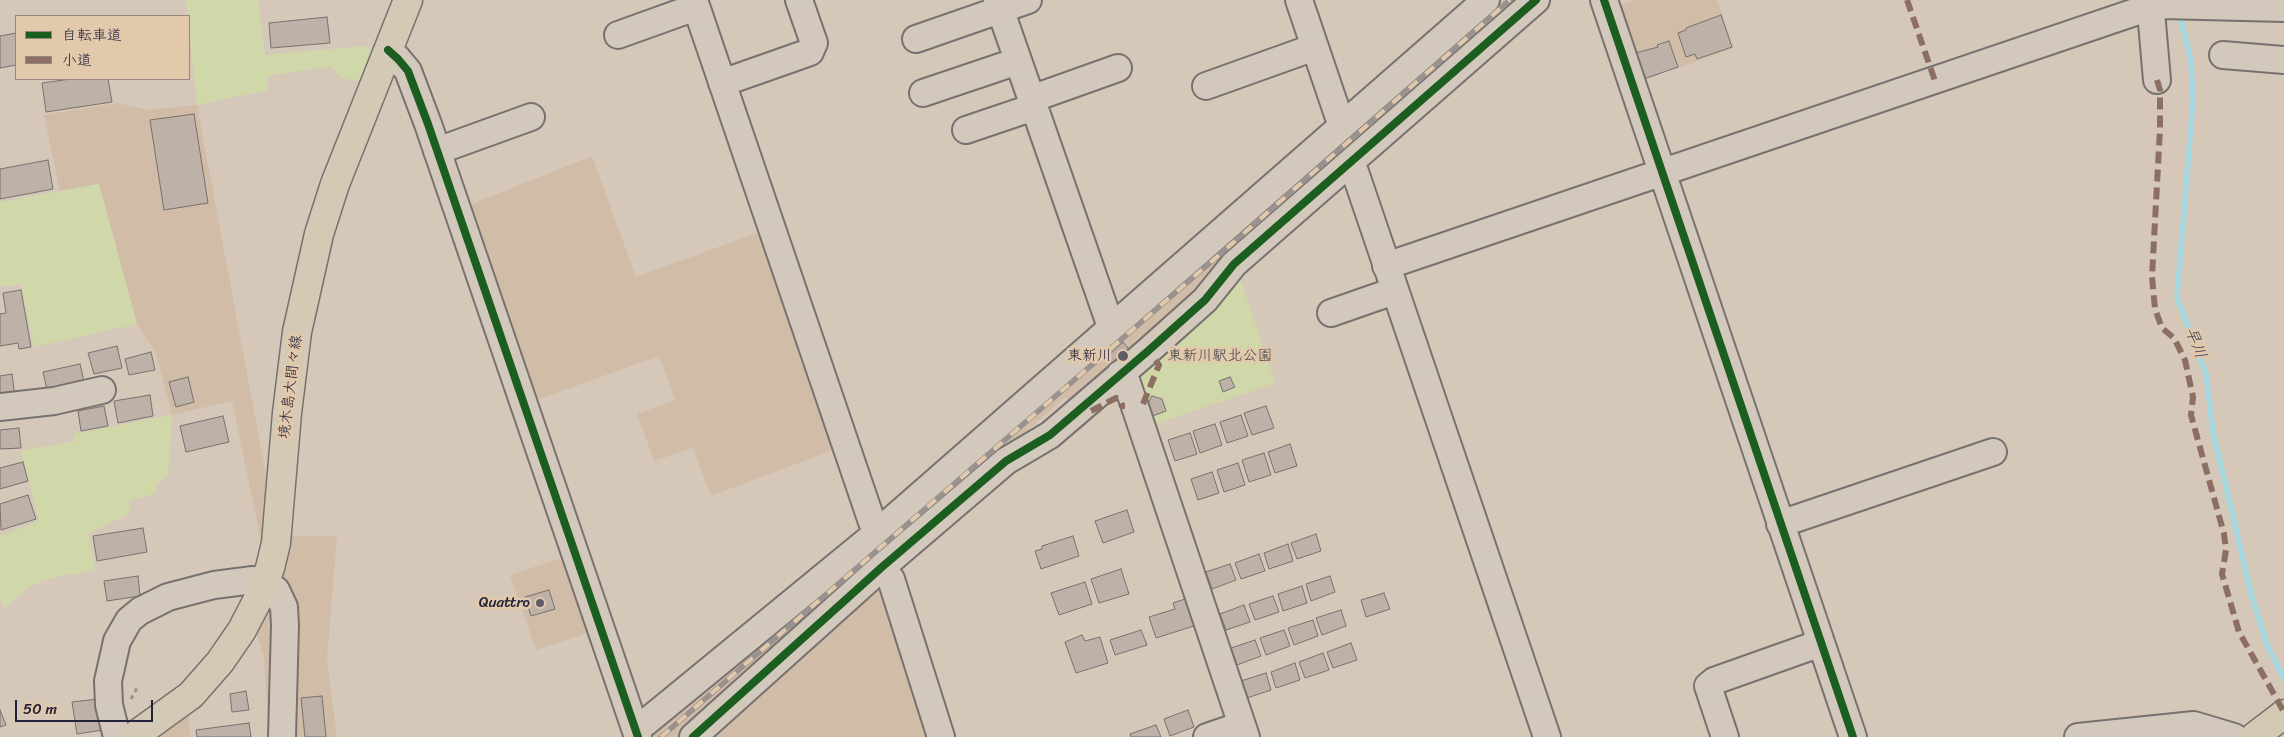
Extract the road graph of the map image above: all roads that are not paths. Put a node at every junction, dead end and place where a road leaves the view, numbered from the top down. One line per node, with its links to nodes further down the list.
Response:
1 (408, 0): 15 (main road, 境木島大間々線)
2 (799, 0): 21 (street)
3 (1028, 0): 10 (street)
4 (1300, 0): 14 (street)
5 (1486, 0): 26 (street)
6 (1536, 0): 29 (street)
7 (1604, 0): 30 (street)
8 (695, 4): 12 (street); 21 (street)
9 (2154, 4): 11 (street); 20 (street); 30 (street)
10 (999, 5): 13 (street); 18 (street)
11 (2284, 8)
12 (618, 35)
13 (916, 39)
14 (1315, 47): 22 (street); 26 (street)
15 (388, 50): 28 (street); 42 (main road, 境木島大間々線)
16 (2223, 55): 17 (street)
17 (2284, 60)
18 (1018, 61): 23 (street); 24 (street)
19 (1118, 68): 24 (street)
20 (2157, 80)
21 (722, 82): 40 (street)
22 (1206, 86)
23 (922, 93)
24 (1033, 103): 27 (street); 34 (street)
25 (531, 117): 28 (street)
26 (1344, 124): 34 (street)
27 (966, 130)
28 (437, 151): 45 (street)
29 (1349, 164): 31 (street); 35 (street)
30 (1663, 173): 31 (street); 39 (street)
31 (1386, 266): 32 (street)
32 (1394, 291): 33 (street); 52 (street)
33 (1331, 313)
34 (1111, 327): 40 (street)
35 (1120, 374): 41 (street); 44 (street)
36 (102, 390): 37 (street)
37 (0, 407)
38 (1994, 452): 39 (street)
39 (1780, 524): 43 (street)
40 (878, 532): 45 (street)
41 (882, 567): 49 (street); 50 (street)
42 (264, 583): 46 (street); 47 (main road, 境木島大間々線); 48 (street)
43 (1821, 643): 53 (street); 54 (street)
44 (1244, 731): 51 (street)
45 (636, 732)
46 (117, 737)
47 (132, 737)
48 (282, 737)
49 (693, 737)
50 (941, 737)
51 (1206, 737)
52 (1547, 737)
53 (1725, 737)
54 (1853, 737)
55 (2078, 737): 56 (street)
56 (2234, 737)

